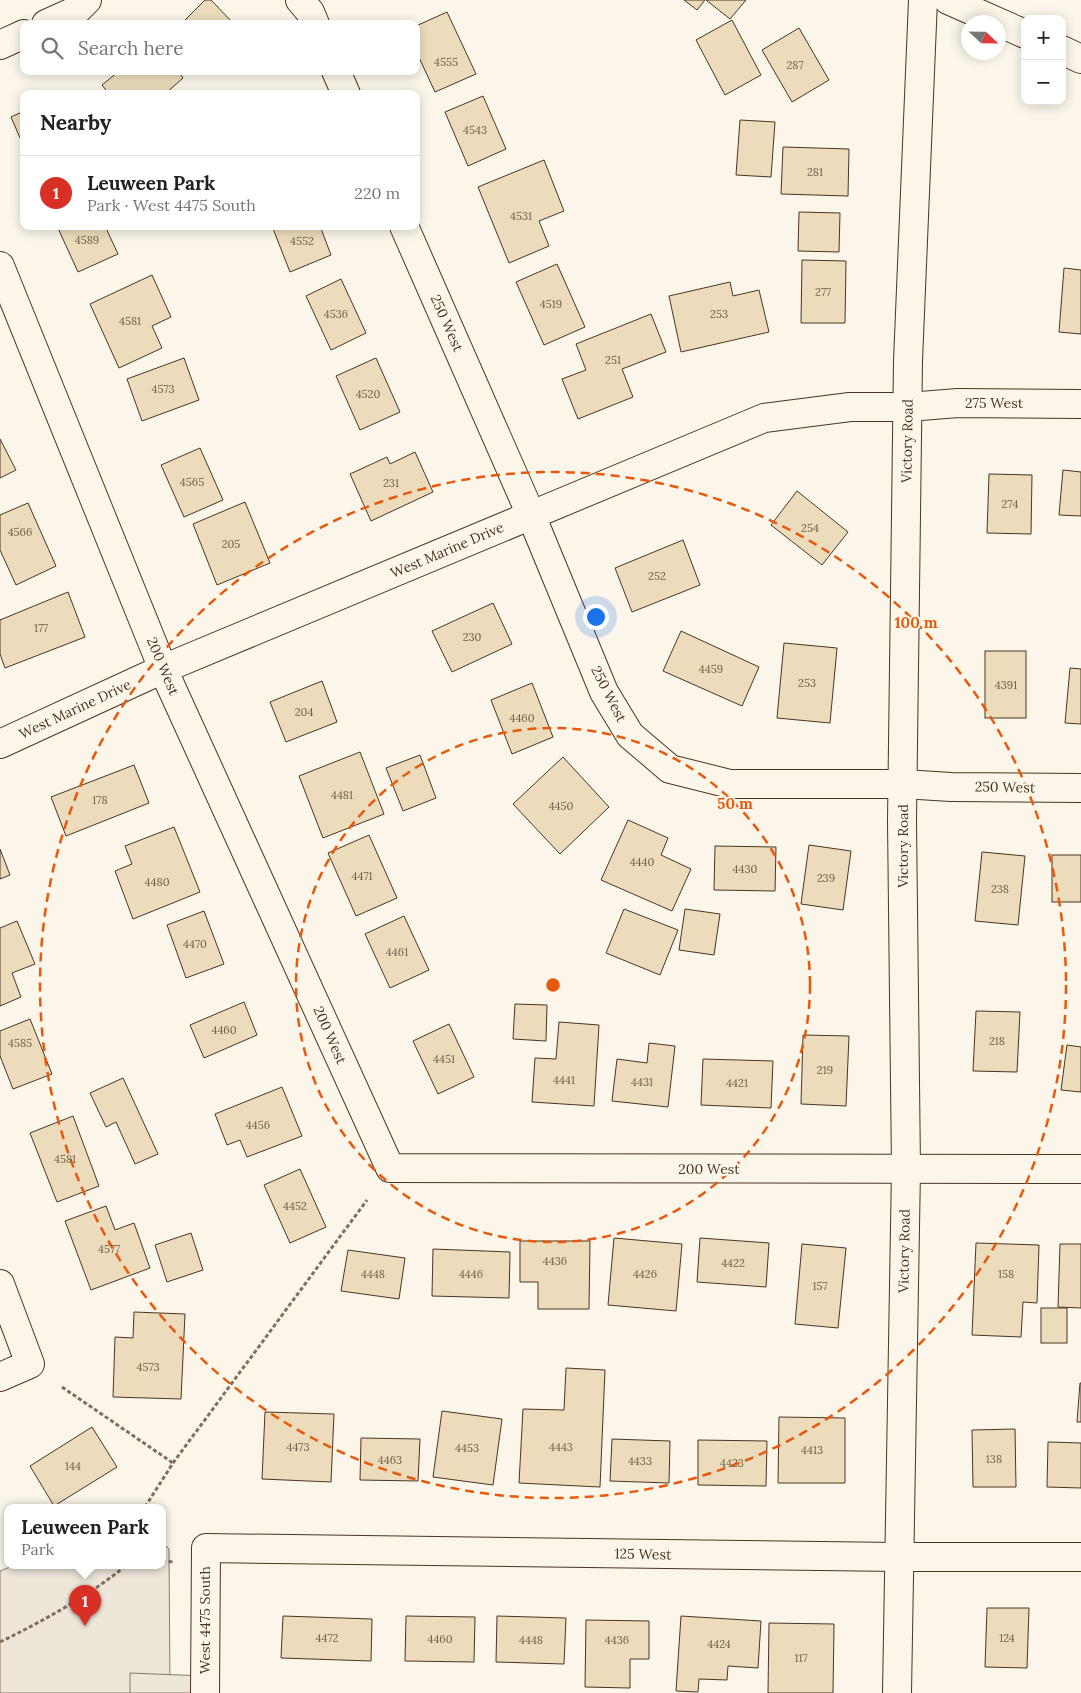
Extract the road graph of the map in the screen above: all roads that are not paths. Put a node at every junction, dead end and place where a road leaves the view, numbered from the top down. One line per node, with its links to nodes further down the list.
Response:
1 (87, 0): 5 (street)
2 (300, 0): 6 (street)
3 (923, 0): 17 (street, Victory Road)
4 (948, 0): 7 (street)
5 (55, 20)
6 (313, 20)
7 (1021, 32)
8 (20, 36): 9 (street)
9 (0, 45)
10 (1066, 52): 11 (street)
11 (1081, 59)
12 (338, 75): 13 (street)
13 (344, 90)
14 (406, 230): 18 (street, 250 West)
15 (0, 266): 19 (street, 200 West)
16 (1081, 404): 17 (street, 275 West)
17 (908, 407): 18 (street, West Marine Drive); 21 (street, Victory Road)
18 (531, 515): 19 (street, West Marine Drive); 21 (street, 250 West)
19 (163, 669): 20 (street, West Marine Drive); 23 (street, 200 West)
20 (0, 744)
21 (903, 784): 22 (street, 250 West); 23 (street, Victory Road)
22 (1081, 788)
23 (906, 1169): 24 (street, 200 West); 28 (street, Victory Road)
24 (1081, 1169)
25 (0, 1284): 26 (street)
26 (0, 1377)
27 (206, 1548): 28 (street, 125 West); 30 (street, West 4475 South)
28 (898, 1558): 29 (street, 125 West); 31 (street, Victory Road)
29 (1081, 1558)
30 (205, 1693)
31 (897, 1693)

